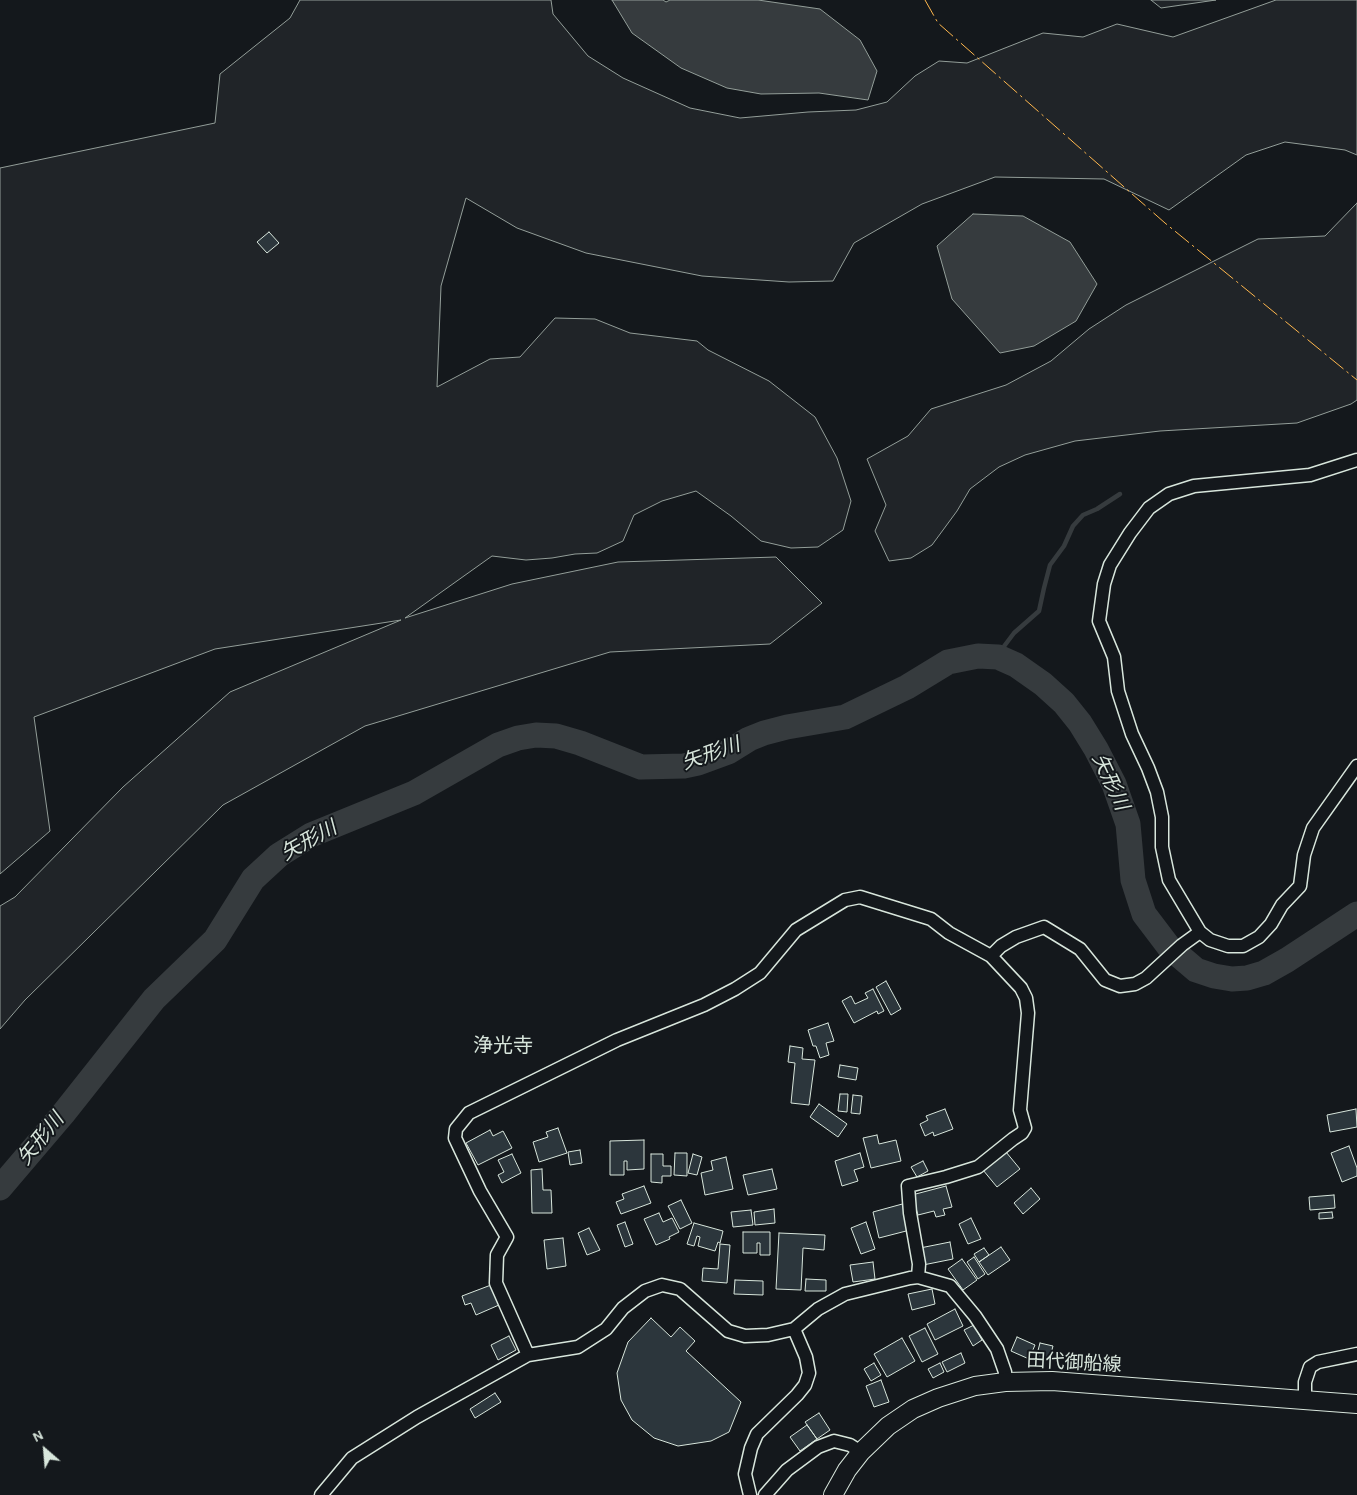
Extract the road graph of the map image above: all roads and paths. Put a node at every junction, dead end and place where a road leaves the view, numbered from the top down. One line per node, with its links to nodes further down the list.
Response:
1 (1357, 460): 3 (street)
2 (1357, 766): 3 (street)
3 (1200, 932): 4 (street)
4 (991, 956): 5 (street); 8 (street)
5 (918, 1277): 6 (street); 9 (street)
6 (794, 1329): 8 (street); 14 (street)
7 (1357, 1354): 10 (street)
8 (528, 1356): 13 (street)
9 (1005, 1382): 10 (main road, 田代御船線); 12 (main road, 田代御船線)
10 (1306, 1400): 11 (main road, 田代御船線)
11 (1357, 1404)
12 (861, 1452): 15 (street); 16 (main road, 田代御船線)
13 (321, 1495)
14 (750, 1495)
15 (765, 1495)
16 (833, 1495)

